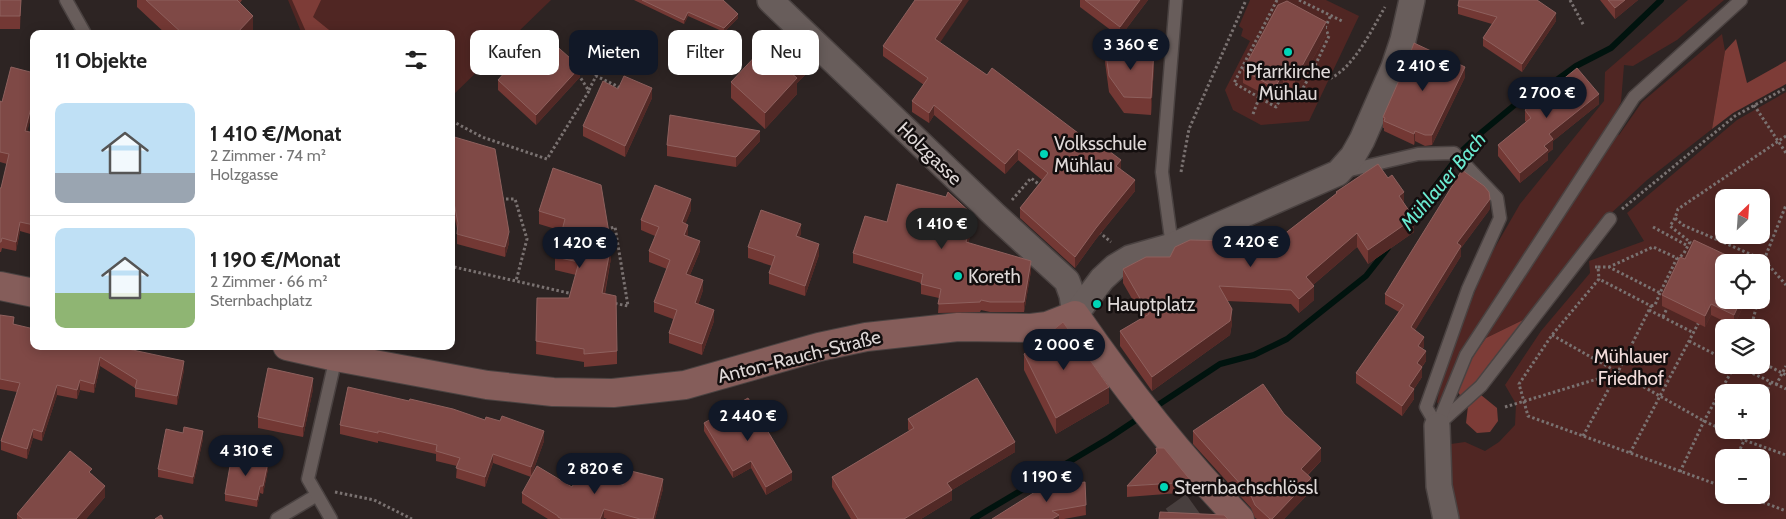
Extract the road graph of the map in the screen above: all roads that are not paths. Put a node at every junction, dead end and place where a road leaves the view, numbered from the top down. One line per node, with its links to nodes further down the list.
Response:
1 (66, 0): 6 (lane)
2 (770, 0): 12 (street, Holzgasse)
3 (1176, 0): 9 (lane)
4 (1412, 0): 7 (street)
5 (1741, 0): 15 (lane)
6 (83, 30)
7 (1338, 173): 9 (street); 15 (lane)
8 (1610, 219): 15 (lane)
9 (1172, 246): 12 (street)
10 (0, 286): 11 (main road)
11 (30, 292)
12 (1075, 315): 14 (main road, Anton-Rauch-Straße); 19 (main road)
13 (305, 350): 14 (main road, Anton-Rauch-Straße)
14 (336, 357): 16 (lane)
15 (1436, 426): 20 (street)
16 (315, 491): 17 (lane); 18 (lane)
17 (277, 519)
18 (331, 519)
19 (1240, 519)
20 (1446, 519)

